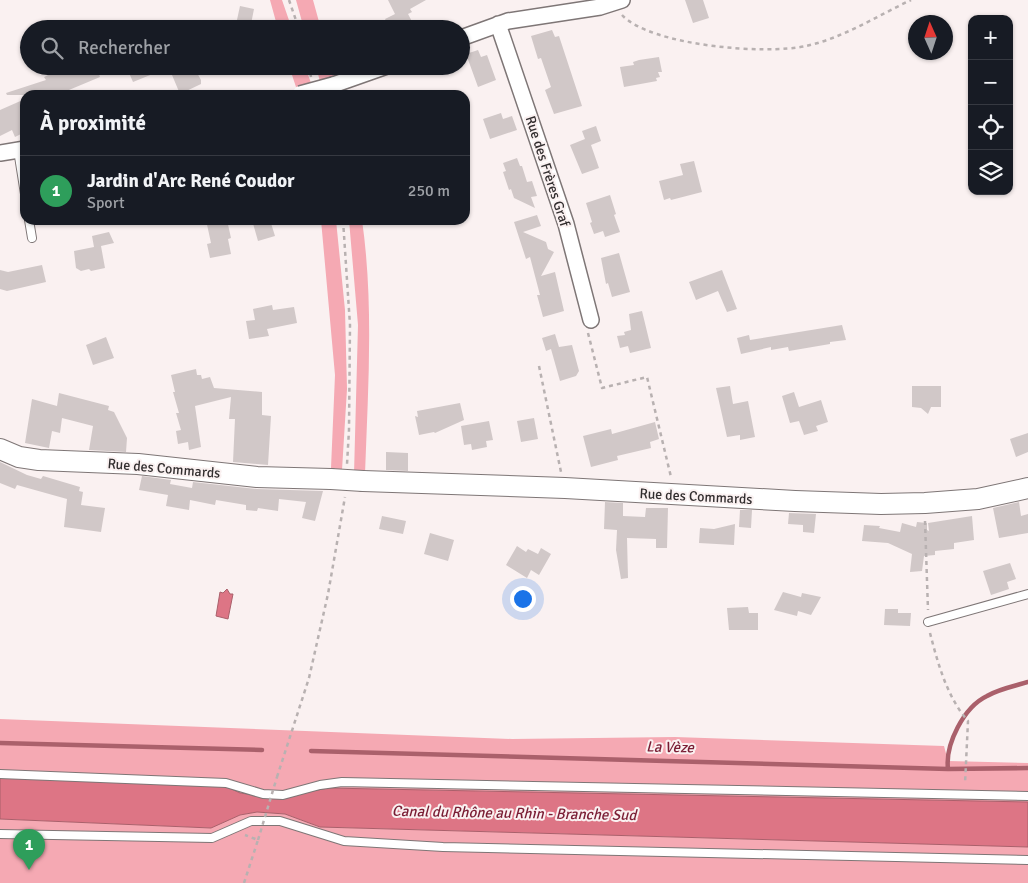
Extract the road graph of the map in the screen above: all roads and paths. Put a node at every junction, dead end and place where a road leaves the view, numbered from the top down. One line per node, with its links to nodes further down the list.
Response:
1 (289, 0): 4 (path)
2 (911, 0): 3 (path)
3 (618, 2): 5 (street)
4 (296, 20)
5 (498, 24): 6 (street); 14 (street, Rue des Frères Graf)
6 (470, 35)
7 (361, 75): 8 (street, bridge)
8 (313, 90)
9 (20, 150): 10 (street)
10 (0, 153)
11 (30, 225): 13 (lane)
12 (343, 225): 17 (path)
13 (32, 238)
14 (591, 320): 21 (path)
15 (539, 366): 18 (path)
16 (0, 449): 18 (street, Rue des Commards, bridge)
17 (347, 467)
18 (565, 488): 21 (street, Rue des Commards)
19 (1028, 488): 22 (street, Rue des Commards)
20 (345, 495): 30 (path, bridge)
21 (676, 495): 22 (street, Rue des Commards)
22 (923, 503): 24 (path)
23 (1028, 594): 24 (lane)
24 (928, 622): 25 (path)
25 (965, 772)
26 (0, 774): 27 (lane)
27 (1028, 796)
28 (0, 834): 29 (lane)
29 (1028, 860)
30 (244, 883)

